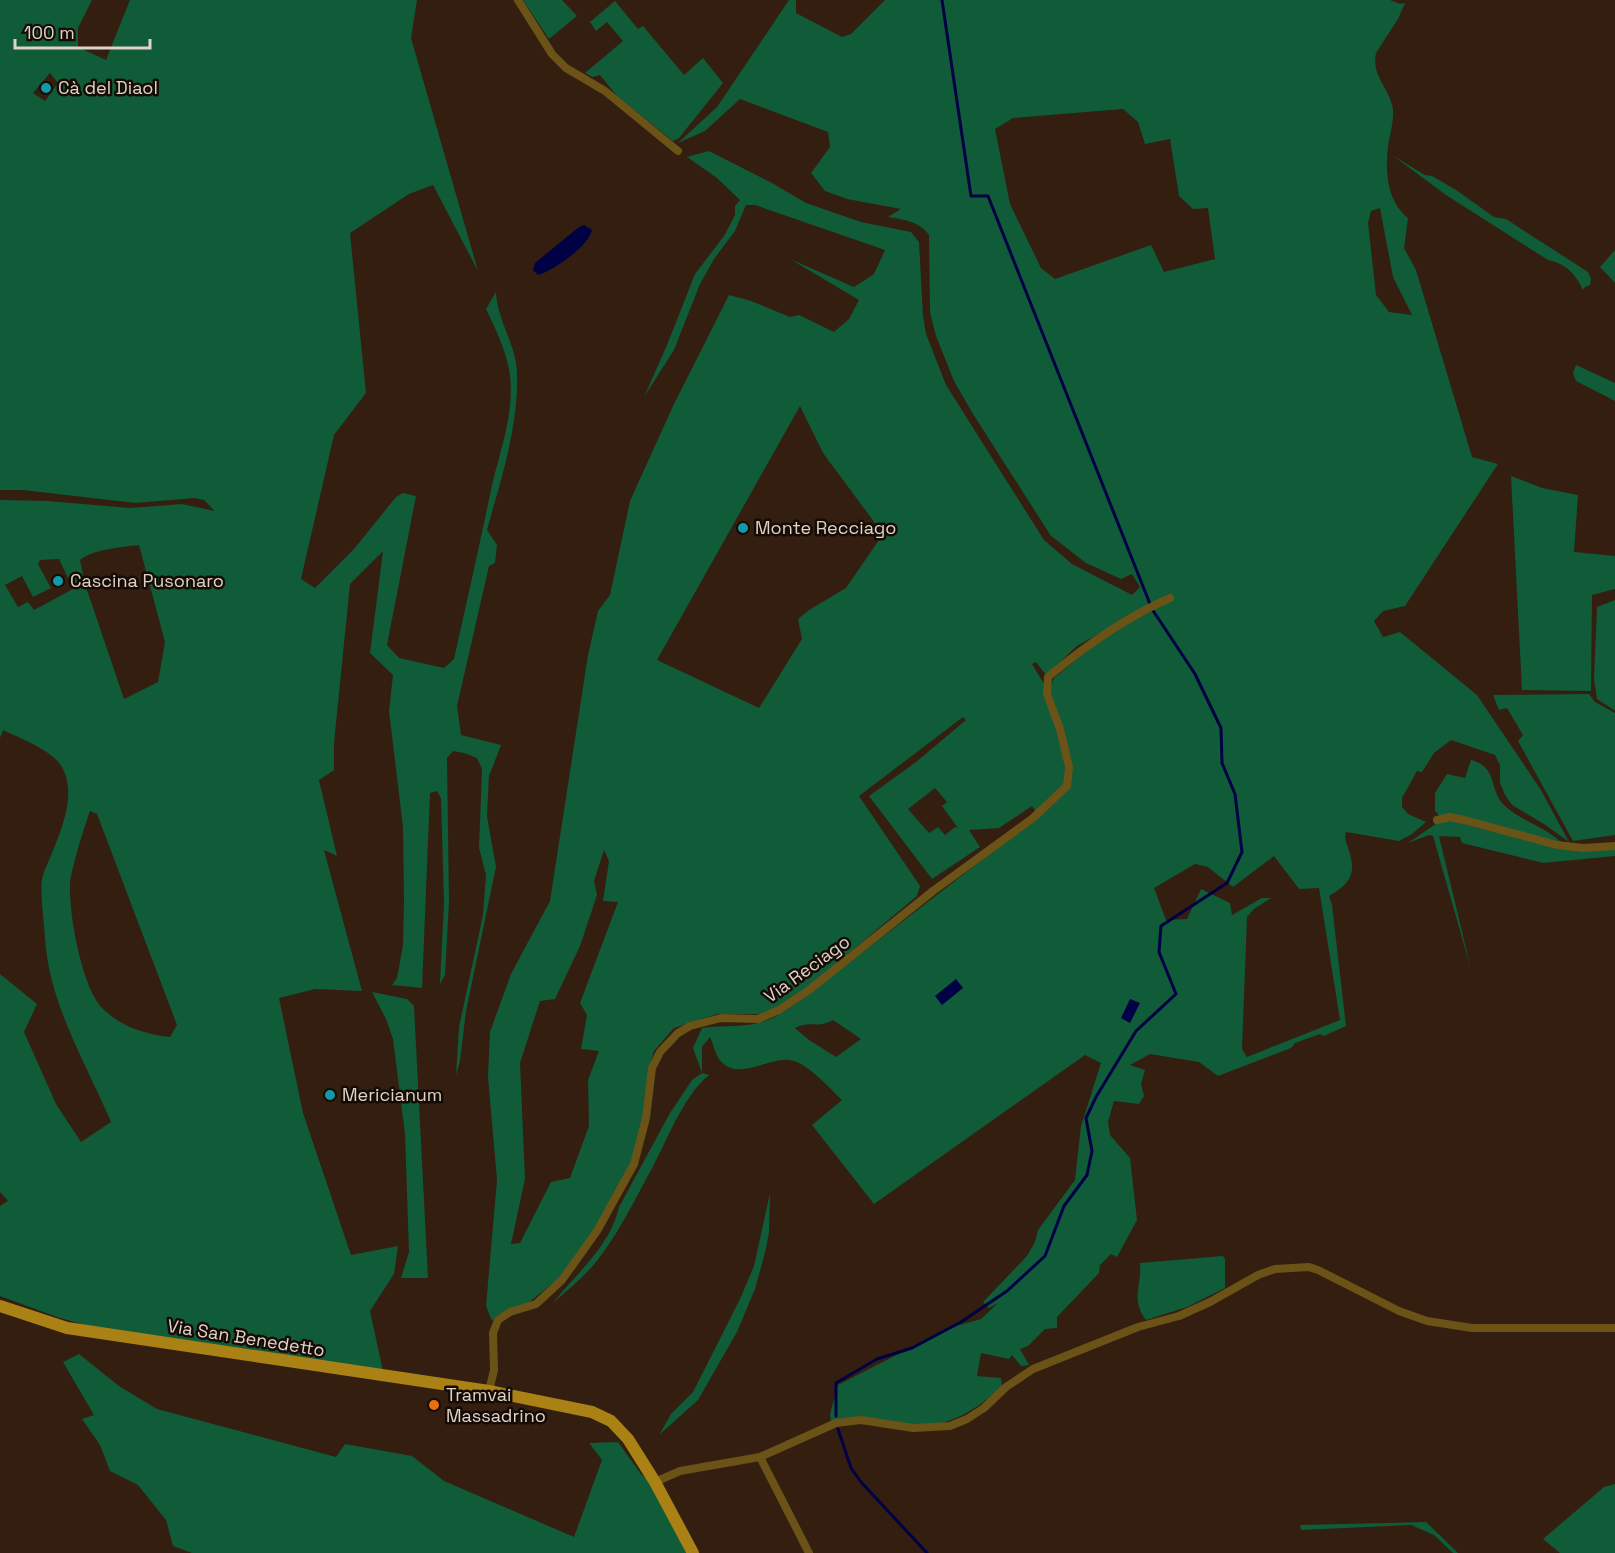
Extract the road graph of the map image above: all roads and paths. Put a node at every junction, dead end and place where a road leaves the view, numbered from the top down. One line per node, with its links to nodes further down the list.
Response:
1 (518, 0): 2 (street)
2 (678, 151)
3 (1170, 598): 8 (street, Via Reciago)
4 (1437, 820): 5 (street)
5 (1615, 846)
6 (0, 1306): 8 (main road, Via San Benedetto)
7 (1615, 1328): 9 (street)
8 (489, 1389): 10 (main road, Via San Benedetto)
9 (760, 1457): 10 (street); 12 (street)
10 (655, 1482): 11 (main road, Via San Benedetto)
11 (693, 1553)
12 (809, 1553)

